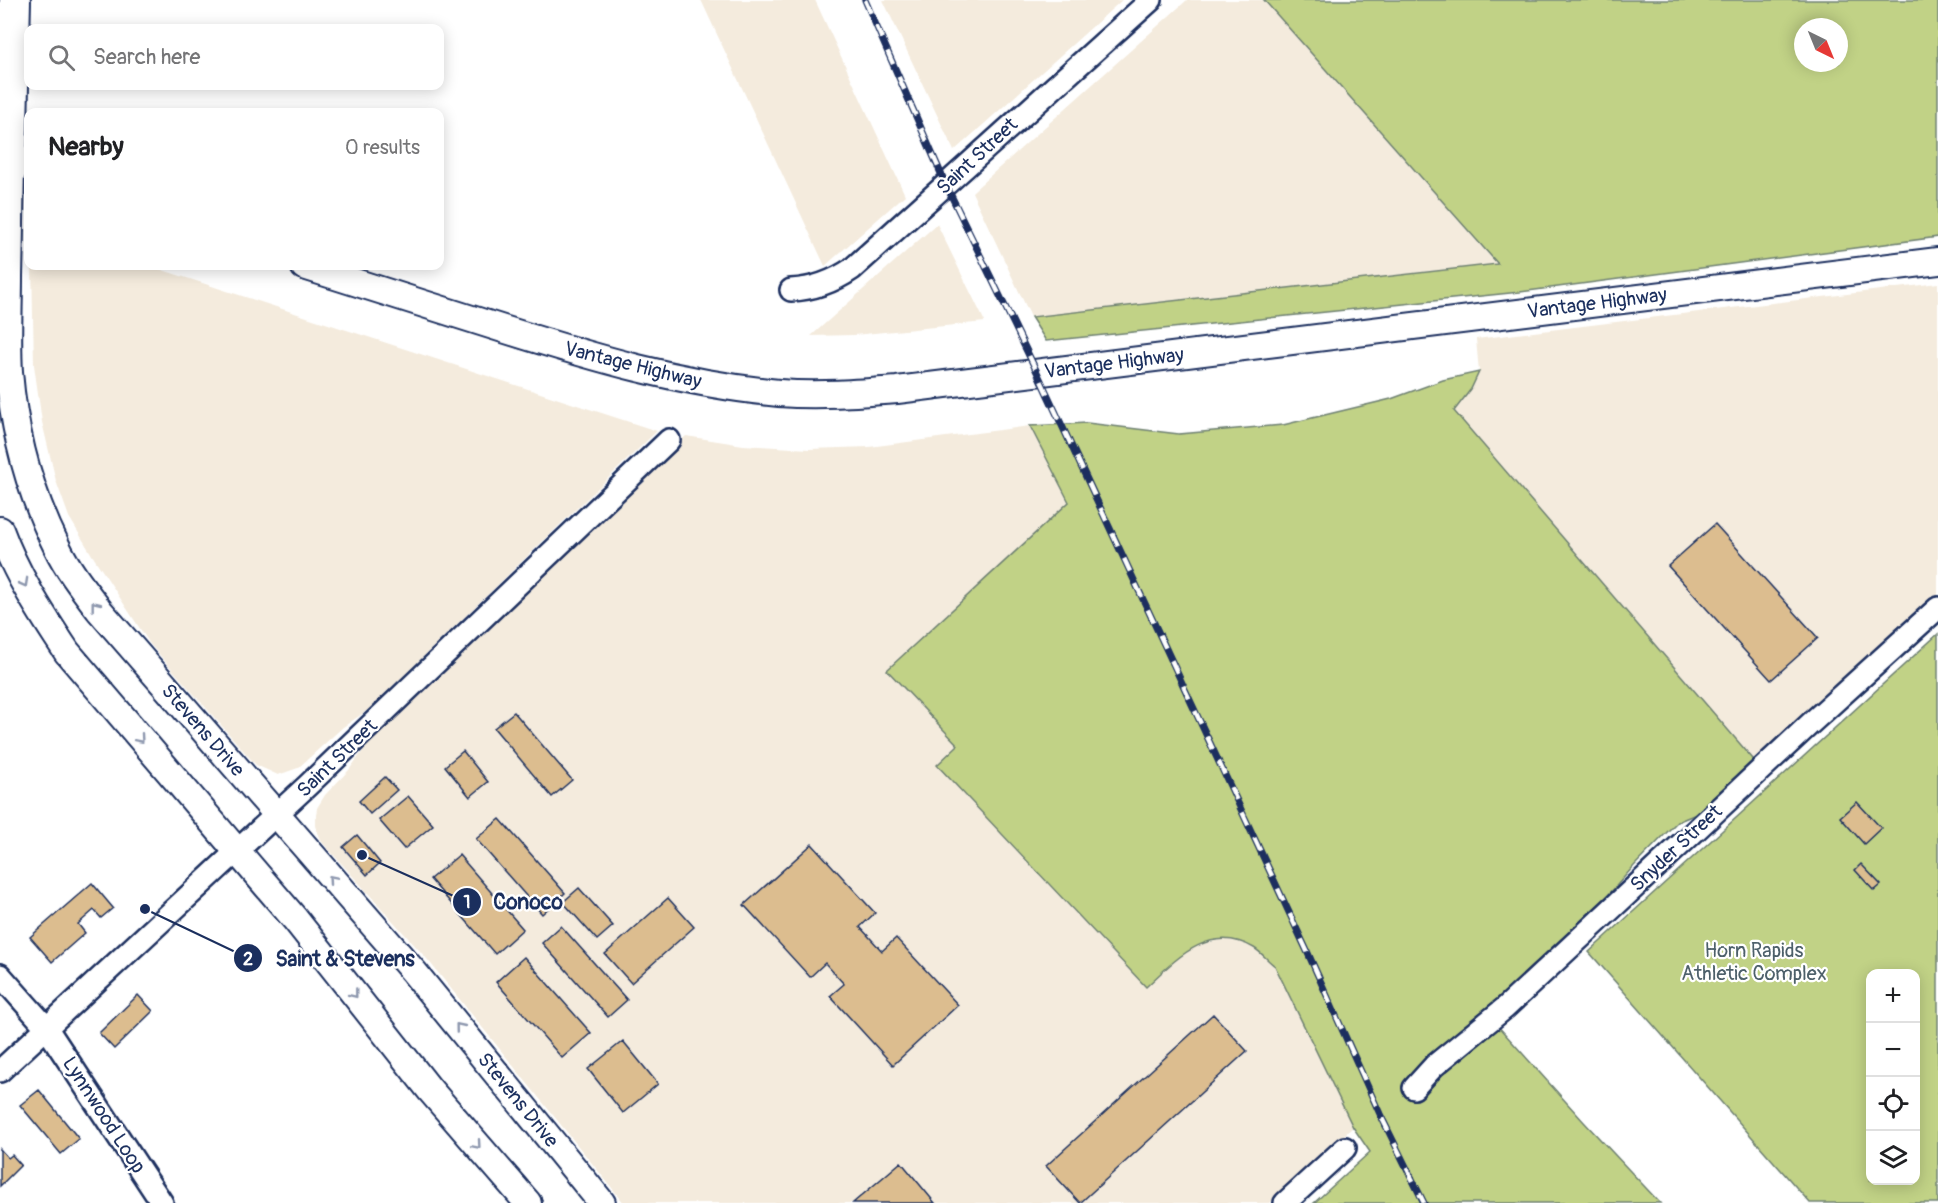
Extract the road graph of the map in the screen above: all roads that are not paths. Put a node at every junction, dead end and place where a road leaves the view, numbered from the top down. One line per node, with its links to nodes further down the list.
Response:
1 (15, 0): 3 (highway)
2 (1151, 0): 12 (street, Saint Street)
3 (14, 44): 4 (highway); 7 (highway)
4 (24, 79)
5 (27, 90): 6 (highway)
6 (33, 108)
7 (13, 172): 11 (main road, Stevens Drive)
8 (24, 249): 11 (main road)
9 (1938, 261): 10 (main road, Vantage Highway)
10 (317, 270)
11 (9, 277): 16 (main road, Stevens Drive, one-way to 11)
12 (791, 290)
13 (669, 440): 16 (street, Saint Street)
14 (0, 530): 17 (main road, one-way to 17)
15 (1938, 608): 21 (street, Snyder Street)
16 (276, 815): 17 (street, Saint Street); 25 (main road, Stevens Drive, one-way to 16)
17 (237, 851): 19 (street, Saint Street); 24 (main road, one-way to 24)
18 (0, 975): 19 (street, Lynnwood Loop)
19 (46, 1028): 20 (street, Saint Street); 23 (street, Lynnwood Loop)
20 (0, 1071)
21 (1414, 1088)
22 (1345, 1148): 26 (street)
23 (162, 1203)
24 (528, 1203)
25 (602, 1203)
26 (1285, 1203)

